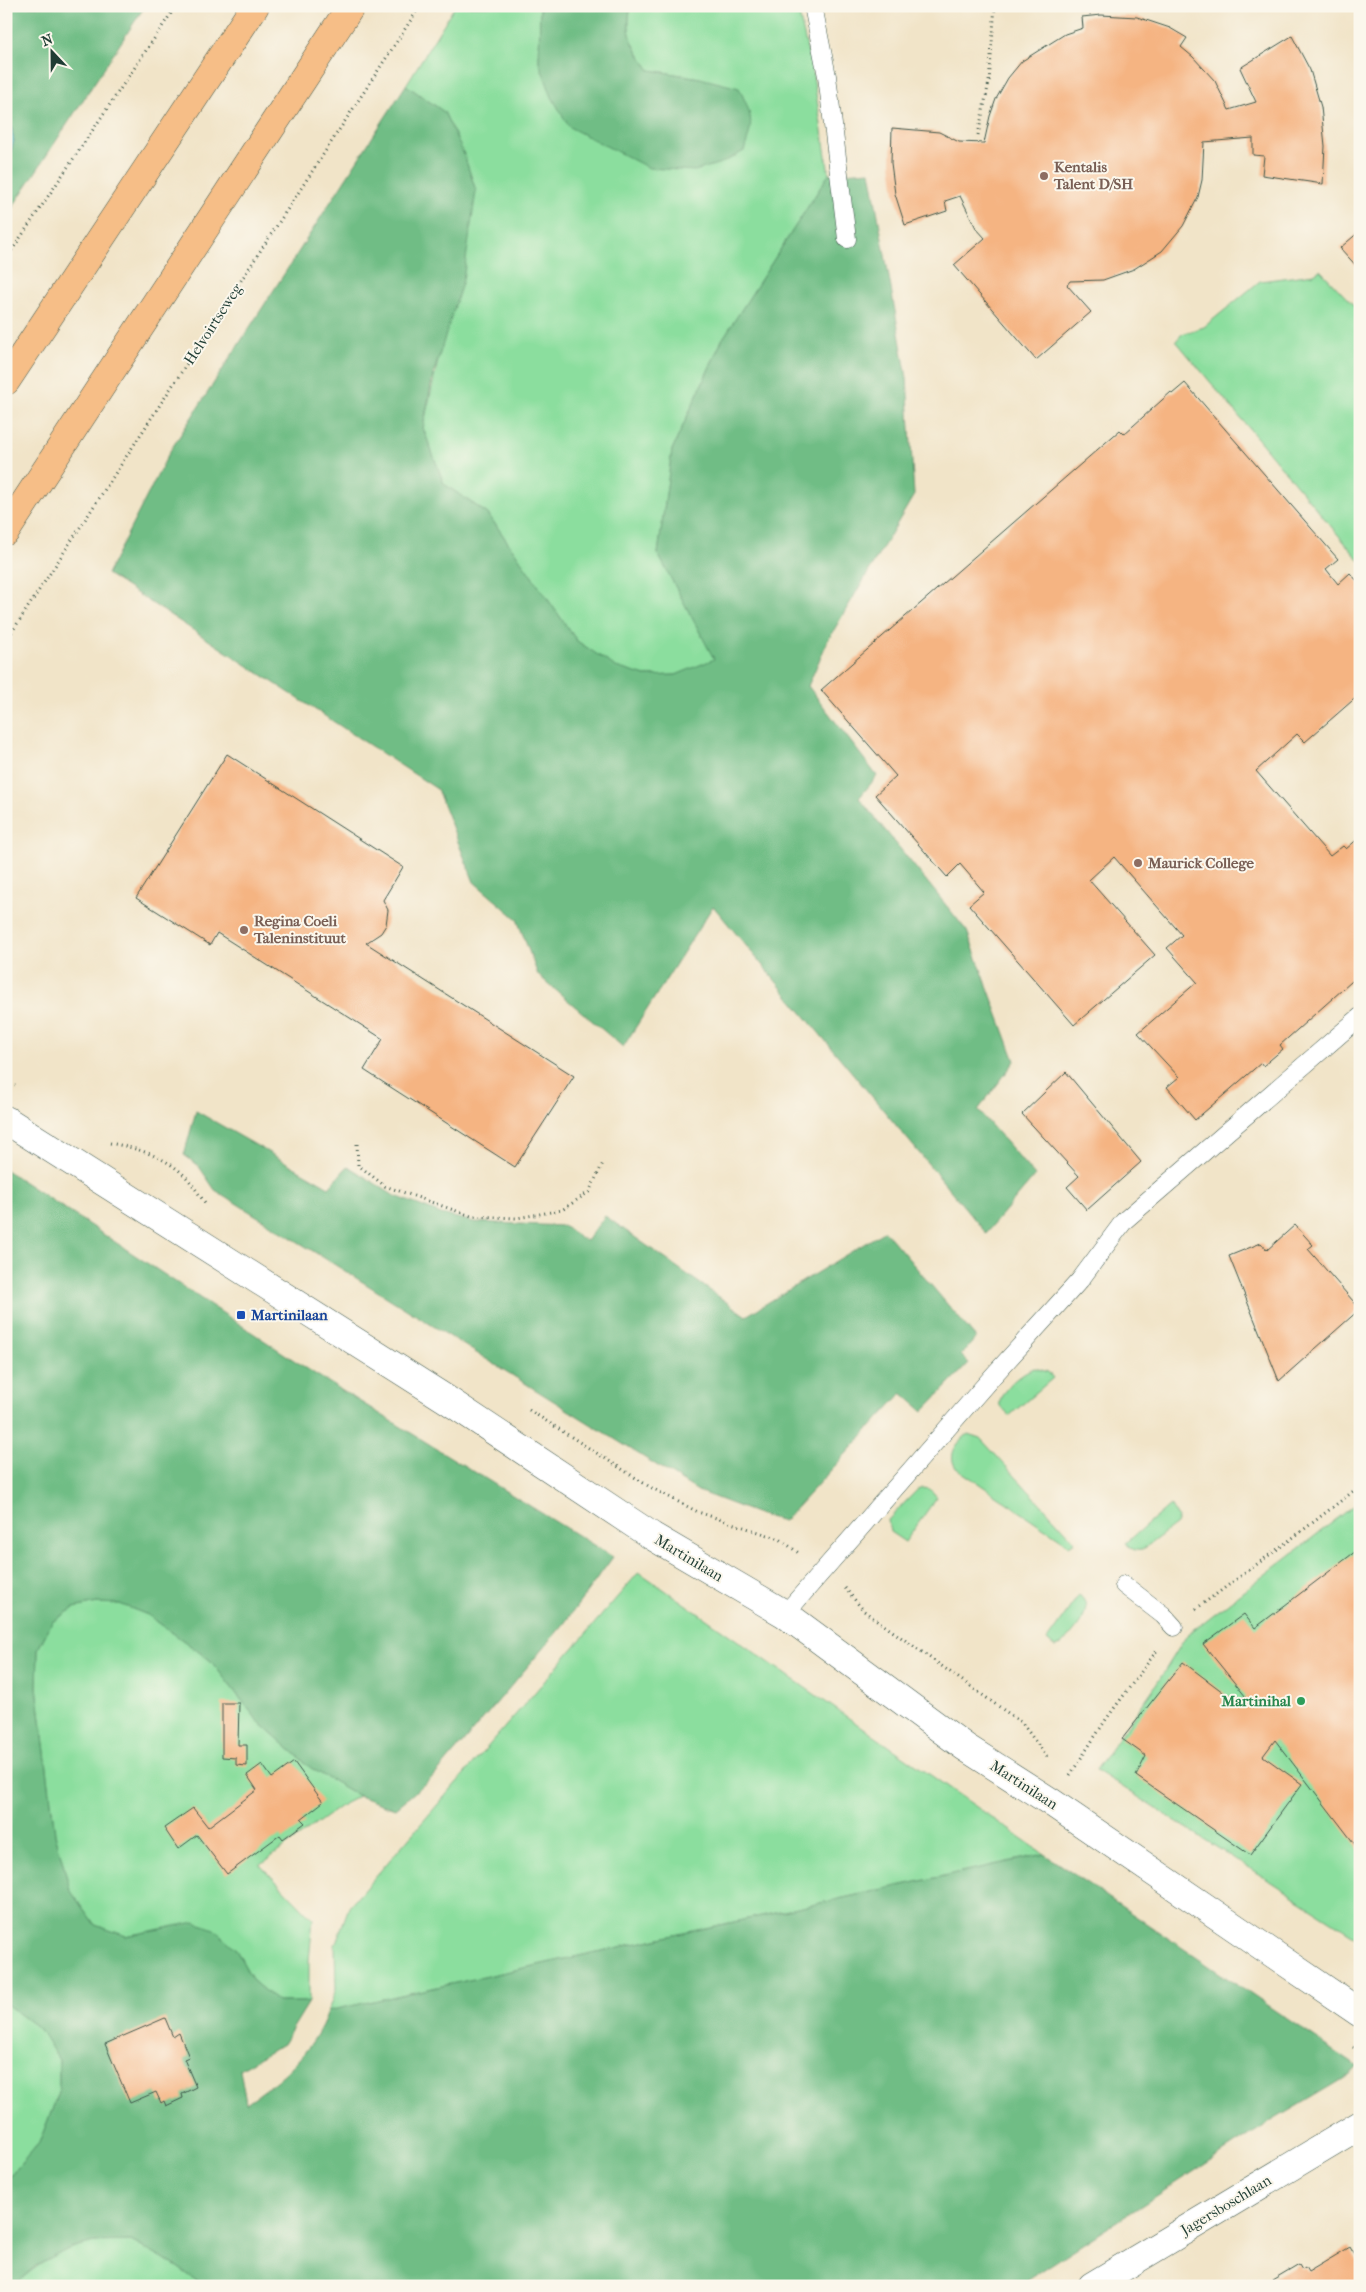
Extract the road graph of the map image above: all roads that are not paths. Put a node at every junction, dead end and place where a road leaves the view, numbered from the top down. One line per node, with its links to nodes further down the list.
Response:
1 (255, 6): 5 (main road)
2 (351, 6): 6 (main road)
3 (813, 6): 4 (lane)
4 (847, 239)
5 (6, 381)
6 (6, 531)
7 (1360, 1017): 10 (lane)
8 (6, 1120): 10 (street, Martinilaan)
9 (1124, 1585): 11 (lane)
10 (785, 1614): 12 (street, Martinilaan)
11 (1174, 1627)
12 (1360, 2013)
13 (1360, 2125): 14 (street, Jagersboschlaan)
14 (1092, 2286)

